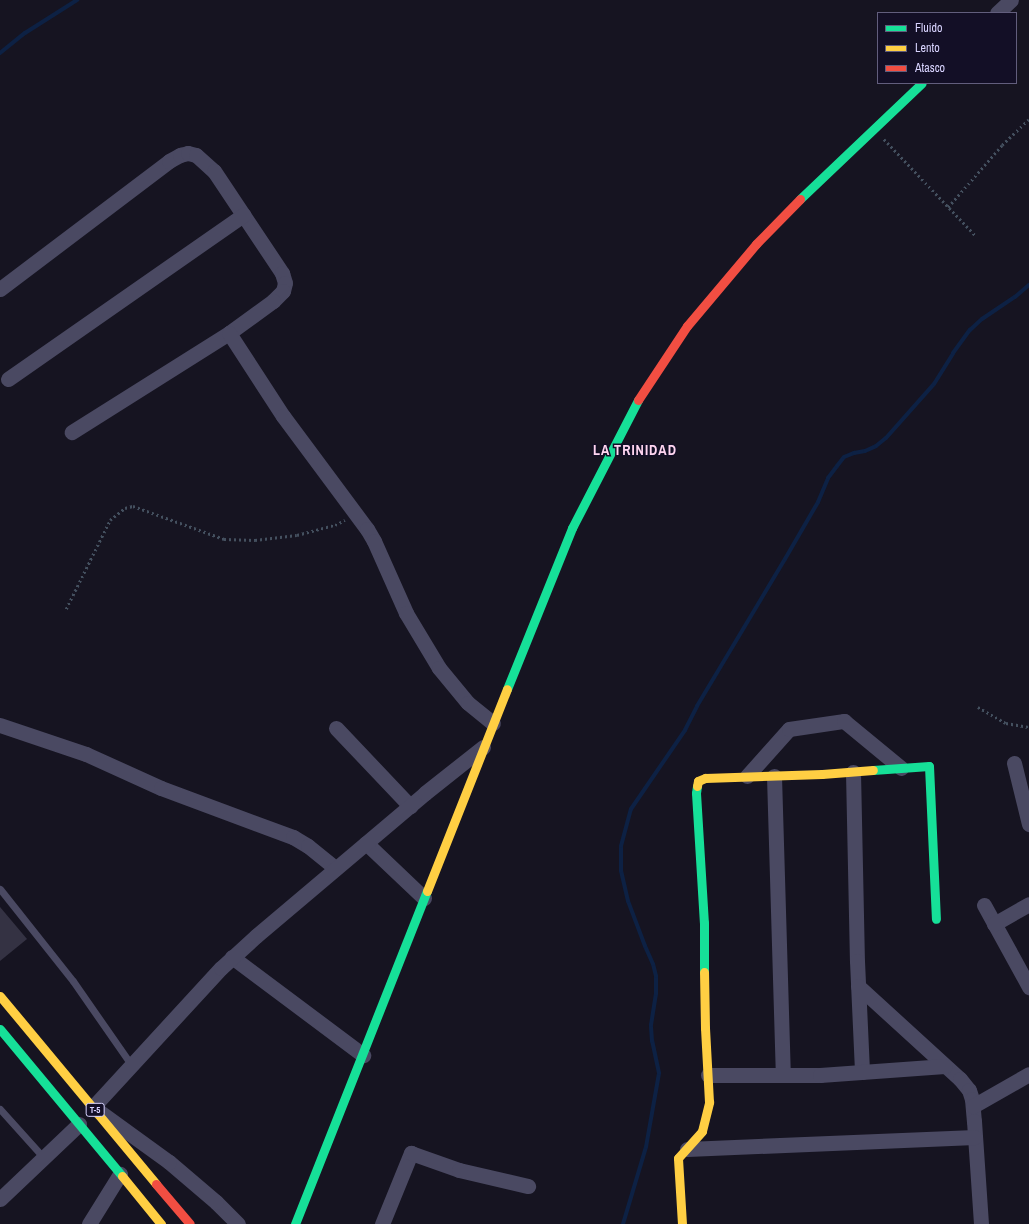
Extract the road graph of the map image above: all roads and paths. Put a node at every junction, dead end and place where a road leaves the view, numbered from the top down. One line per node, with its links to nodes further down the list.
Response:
1 (1011, 0): 2 (street)
2 (998, 12)
3 (921, 84): 5 (street)
4 (1029, 118): 6 (path)
5 (874, 129): 6 (path); 16 (street)
6 (948, 207): 8 (path)
7 (244, 215): 9 (street); 10 (street); 11 (street)
8 (975, 235)
9 (0, 289)
10 (229, 333): 12 (street); 13 (street)
11 (8, 379)
12 (72, 432)
13 (357, 515): 14 (path); 16 (street)
14 (66, 609)
15 (978, 707): 18 (path)
16 (493, 723): 20 (street)
17 (0, 725): 29 (street)
18 (1029, 727)
19 (336, 728): 26 (street)
20 (484, 746): 26 (street); 31 (street)
21 (1014, 763): 27 (street)
22 (901, 768): 23 (street); 24 (street); 34 (street)
23 (853, 772): 25 (street); 37 (street)
24 (747, 776): 25 (street); 47 (street)
25 (774, 776): 48 (street)
26 (410, 806): 28 (street)
27 (1029, 824)
28 (366, 843): 29 (street); 31 (street)
29 (335, 868): 36 (street)
30 (0, 889): 43 (lane)
31 (424, 898): 42 (street)
32 (1029, 904): 35 (street)
33 (984, 905): 35 (street)
34 (936, 919)
35 (994, 924): 38 (street)
36 (232, 958): 42 (street); 43 (street)
37 (858, 986): 44 (street); 45 (street)
38 (1029, 987)
39 (0, 996): 41 (street, T-5)
40 (0, 1029): 41 (street, T-5)
41 (26, 1044): 50 (street, T-5); 52 (street, T-5)
42 (362, 1055): 63 (street)
43 (132, 1066): 50 (street)
44 (945, 1066): 45 (street); 49 (street)
45 (862, 1072): 48 (street)
46 (1029, 1074): 49 (street)
47 (708, 1075): 48 (street); 54 (street)
48 (784, 1075)
49 (973, 1106): 53 (street)
50 (93, 1107): 61 (street, T-5); 62 (street)
51 (0, 1108): 55 (lane)
52 (79, 1124): 55 (street); 56 (street, T-5)
53 (975, 1137): 54 (street); 66 (street)
54 (687, 1149): 65 (street)
55 (44, 1158): 58 (street)
56 (120, 1174): 59 (street); 60 (street, T-5)
57 (528, 1186): 64 (street)
58 (0, 1199)
59 (89, 1224)
60 (161, 1224)
61 (190, 1224)
62 (238, 1224)
63 (295, 1224)
64 (382, 1224)
65 (682, 1224)
66 (981, 1224)

